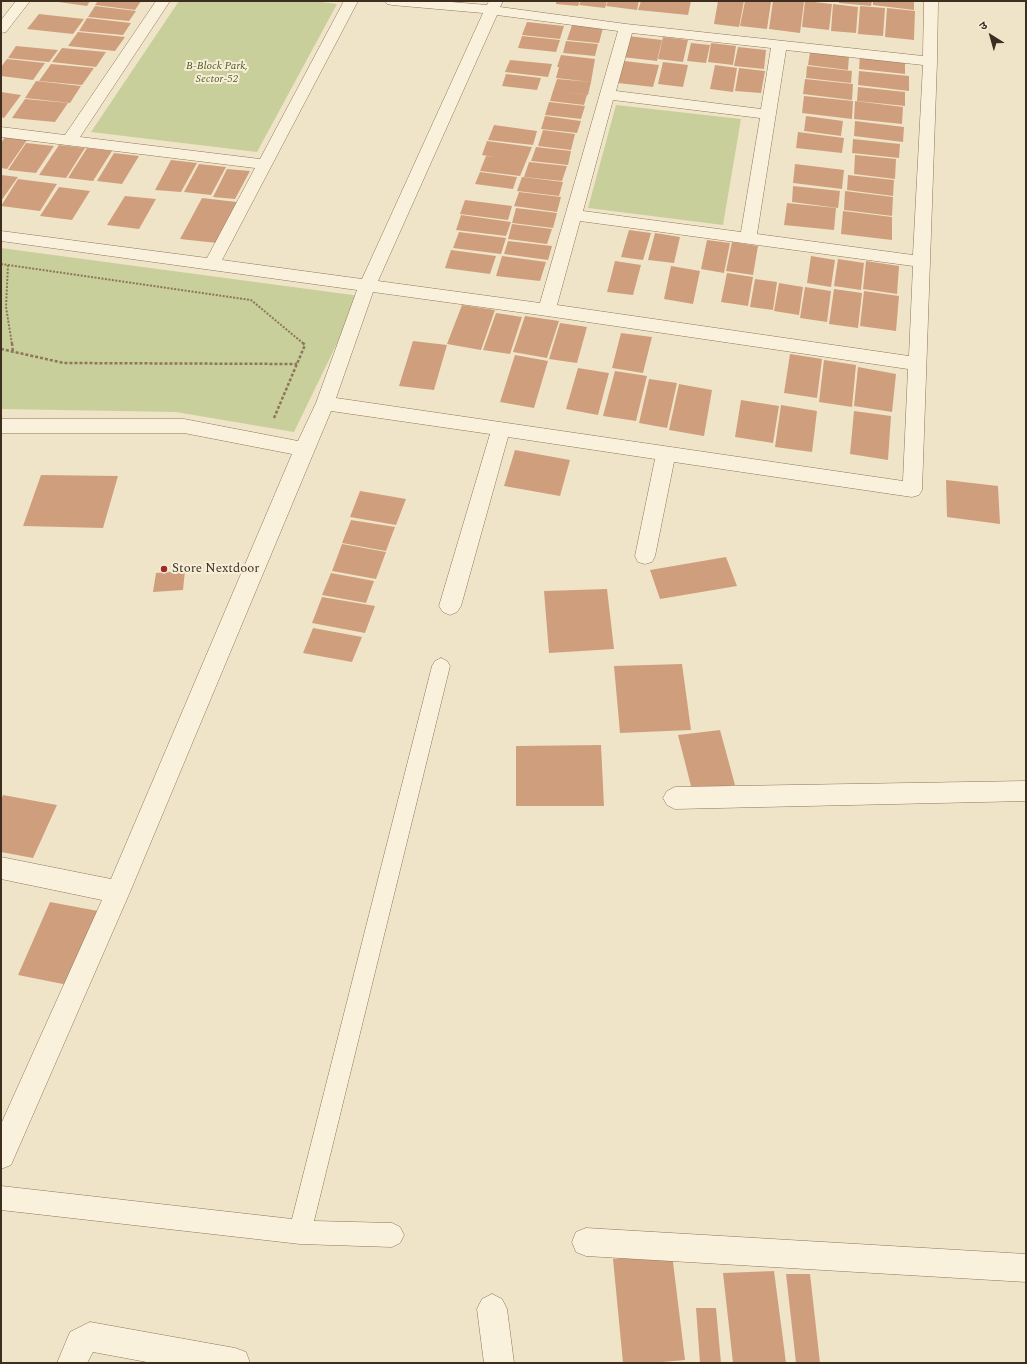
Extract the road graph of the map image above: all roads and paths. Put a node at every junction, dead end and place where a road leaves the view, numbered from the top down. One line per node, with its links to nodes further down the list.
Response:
1 (23, 1): 8 (street)
2 (164, 1): 14 (street)
3 (351, 1): 15 (street)
4 (392, 1): 6 (street)
5 (931, 1): 10 (street)
6 (494, 6): 7 (street); 23 (street)
7 (626, 28): 9 (street); 11 (street)
8 (1, 29)
9 (778, 46): 10 (street); 12 (street)
10 (930, 61): 19 (street)
11 (608, 95): 12 (street); 16 (street)
12 (767, 114): 18 (street)
13 (1, 132): 14 (street)
14 (70, 140): 15 (street)
15 (264, 164): 21 (street)
16 (574, 215): 18 (street); 24 (street)
17 (1, 236): 21 (street)
18 (748, 238): 19 (street)
19 (921, 262): 28 (street)
20 (1, 264): 22 (path)
21 (212, 264): 23 (street)
22 (8, 265): 26 (path); 27 (path)
23 (367, 286): 24 (street); 29 (street)
24 (547, 310): 28 (street)
25 (1, 349): 26 (path)
26 (13, 353): 27 (path)
27 (297, 364): 30 (path)
28 (917, 364): 34 (street)
29 (324, 403): 32 (street); 33 (street)
30 (267, 417)
31 (1, 426): 33 (street)
32 (501, 429): 34 (street); 36 (street)
33 (304, 449): 41 (street)
34 (666, 454): 35 (street)
35 (645, 556)
36 (450, 606)
37 (441, 666): 44 (lane)
38 (1026, 791): 39 (street)
39 (674, 798)
40 (1, 868): 41 (street)
41 (118, 892): 42 (street)
42 (1, 1154)
43 (1, 1198): 44 (lane)
44 (300, 1232): 45 (lane)
45 (392, 1235)
46 (586, 1242): 47 (street)
47 (1026, 1268)
48 (492, 1309): 51 (street)
49 (72, 1363): 50 (street)
50 (235, 1363)
51 (499, 1363)

